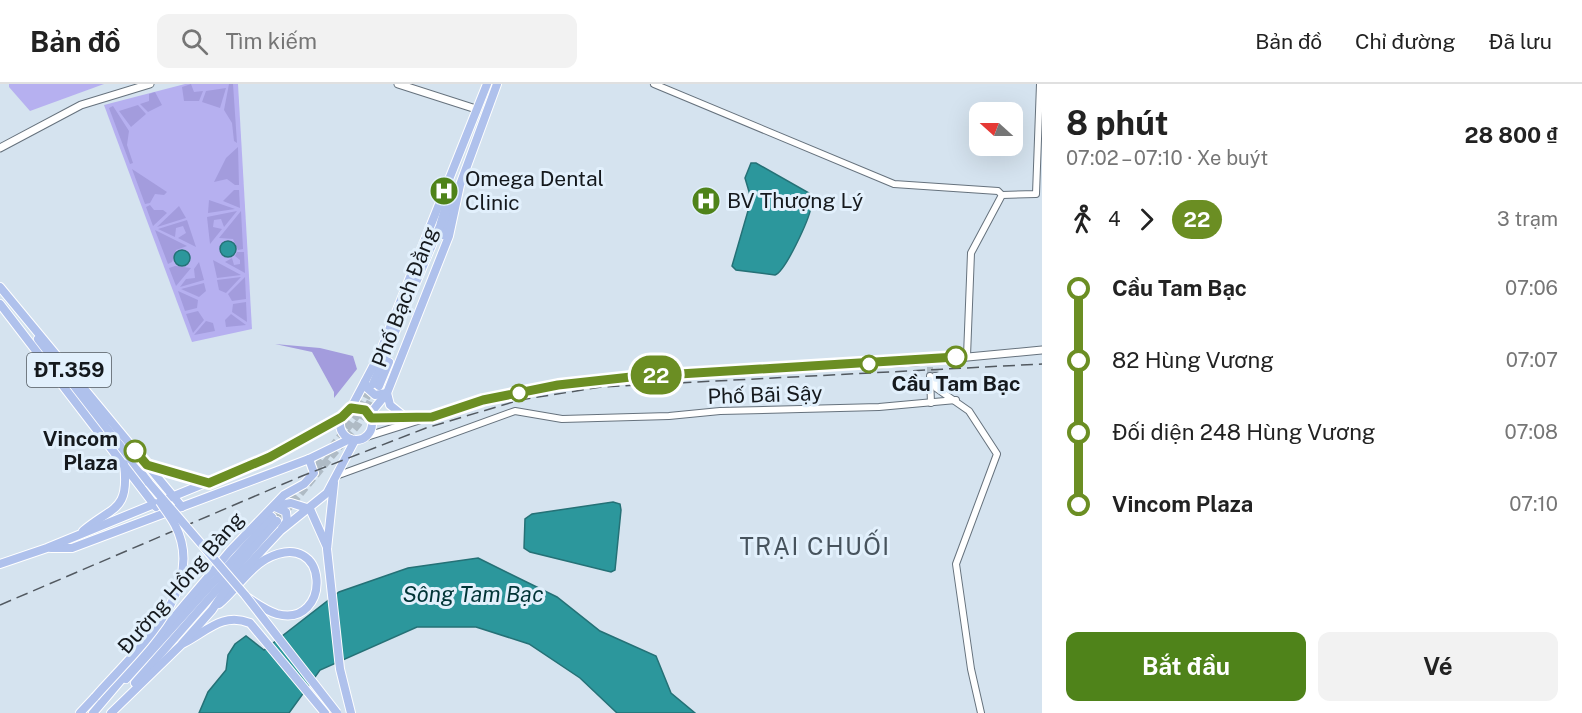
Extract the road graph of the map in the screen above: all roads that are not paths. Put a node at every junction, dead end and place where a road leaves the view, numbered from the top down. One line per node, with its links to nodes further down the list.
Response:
1 (150, 84): 8 (main road)
2 (398, 84): 7 (main road)
3 (487, 84): 7 (main road)
4 (497, 84): 9 (main road, Phố Bạch Đằng)
5 (654, 84): 10 (street)
6 (1040, 84): 10 (street)
7 (476, 109): 18 (main road)
8 (0, 148)
9 (460, 186): 18 (main road); 19 (main road, Phố Bạch Đằng)
10 (1002, 195): 17 (street)
11 (0, 287): 13 (main road, ĐT.359)
12 (0, 304): 14 (main road, ĐT.359)
13 (28, 322): 15 (main road); 31 (main road, ĐT.359)
14 (23, 333): 15 (main road); 30 (main road, ĐT.359)
15 (43, 349): 33 (main road)
16 (1042, 350): 17 (main road)
17 (967, 356): 26 (main road)
18 (373, 384): 19 (main road); 22 (main road, Phố Bạch Đằng)
19 (387, 393): 23 (main road, Phố Bạch Đằng); 25 (main road)
20 (956, 400): 21 (street, Phố Bãi Sậy); 21 (street); 58 (street)
21 (931, 403): 32 (street, Phố Bãi Sậy)
22 (351, 408): 23 (main road); 24 (main road)
23 (370, 416): 25 (main road); 27 (main road)
24 (342, 417): 28 (main road); 34 (main road)
25 (406, 418): 26 (main road)
26 (425, 418): 27 (main road)
27 (365, 437): 28 (main road)
28 (352, 439): 29 (main road); 32 (main road, Đường Hồng Bàng)
29 (309, 459): 35 (main road); 39 (main road)
30 (123, 462): 37 (main road, ĐT.359); 43 (main road)
31 (147, 465): 34 (main road); 36 (main road, ĐT.359)
32 (335, 478): 40 (main road, Đường Hồng Bàng); 45 (main road)
33 (149, 483): 47 (main road, bridge); 52 (main road, bridge)
34 (209, 483): 35 (main road); 36 (main road)
35 (213, 495): 38 (main road)
36 (175, 496): 37 (main road); 38 (main road, ĐT.359)
37 (153, 505): 41 (main road, ĐT.359); 43 (main road)
38 (182, 507): 41 (main road)
39 (273, 507): 40 (main road, Đường Hồng Bàng); 42 (main road); 50 (main road, Đường Hồng Bàng)
40 (310, 509): 42 (main road, Đường Hồng Bàng); 45 (main road)
41 (161, 513): 44 (main road)
42 (280, 531): 48 (main road, Đường Hồng Bàng)
43 (77, 536): 44 (main road)
44 (47, 549): 46 (main road)
45 (327, 549): 57 (main road)
46 (0, 564)
47 (244, 595): 48 (main road); 56 (main road, bridge)
48 (212, 610): 49 (main road, Đường Hồng Bàng)
49 (181, 645): 51 (main road, Đường Hồng Bàng); 55 (main road)
50 (119, 685): 51 (main road); 53 (main road, Đường Hồng Bàng)
51 (126, 696): 54 (main road, Đường Hồng Bàng)
52 (80, 713)
53 (93, 713)
54 (111, 713)
55 (325, 713)
56 (336, 713): 57 (main road)
57 (351, 713)
58 (981, 713)

